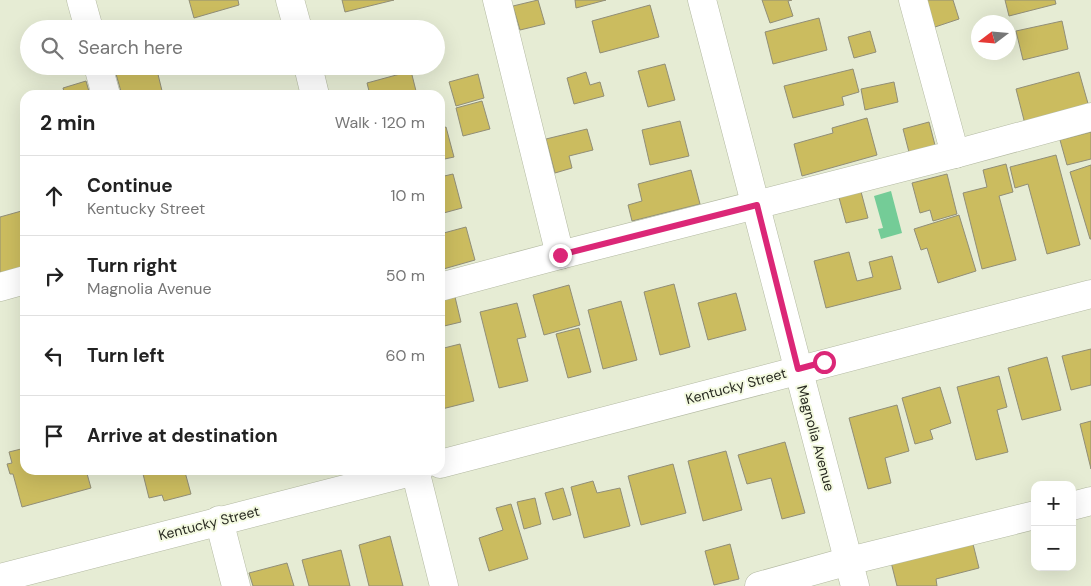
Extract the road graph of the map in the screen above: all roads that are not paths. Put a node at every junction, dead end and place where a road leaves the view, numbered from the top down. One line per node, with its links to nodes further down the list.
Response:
1 (82, 0): 6 (street)
2 (290, 0): 7 (street)
3 (497, 0): 15 (street)
4 (702, 0): 14 (street, Magnolia Avenue)
5 (913, 0): 13 (street)
6 (87, 20)
7 (296, 20)
8 (100, 75): 10 (street)
9 (310, 75): 11 (street)
10 (105, 90)
11 (314, 90)
12 (1091, 117): 13 (street)
13 (955, 154): 14 (street)
14 (757, 205): 15 (street); 20 (street, Magnolia Avenue)
15 (560, 255): 18 (street)
16 (20, 281): 17 (street)
17 (0, 287)
18 (445, 287)
19 (1091, 294): 20 (street, Kentucky Street)
20 (798, 369): 21 (street, Kentucky Street); 28 (street, Magnolia Avenue)
21 (445, 463)
22 (398, 475): 27 (street, Kentucky Street)
23 (423, 475): 31 (street)
24 (1091, 501): 25 (street)
25 (1076, 505)
26 (1031, 517): 28 (street)
27 (219, 520): 29 (street, Kentucky Street); 30 (street)
28 (852, 574): 32 (street)
29 (0, 578)
30 (236, 586)
31 (444, 586)
32 (759, 586)

